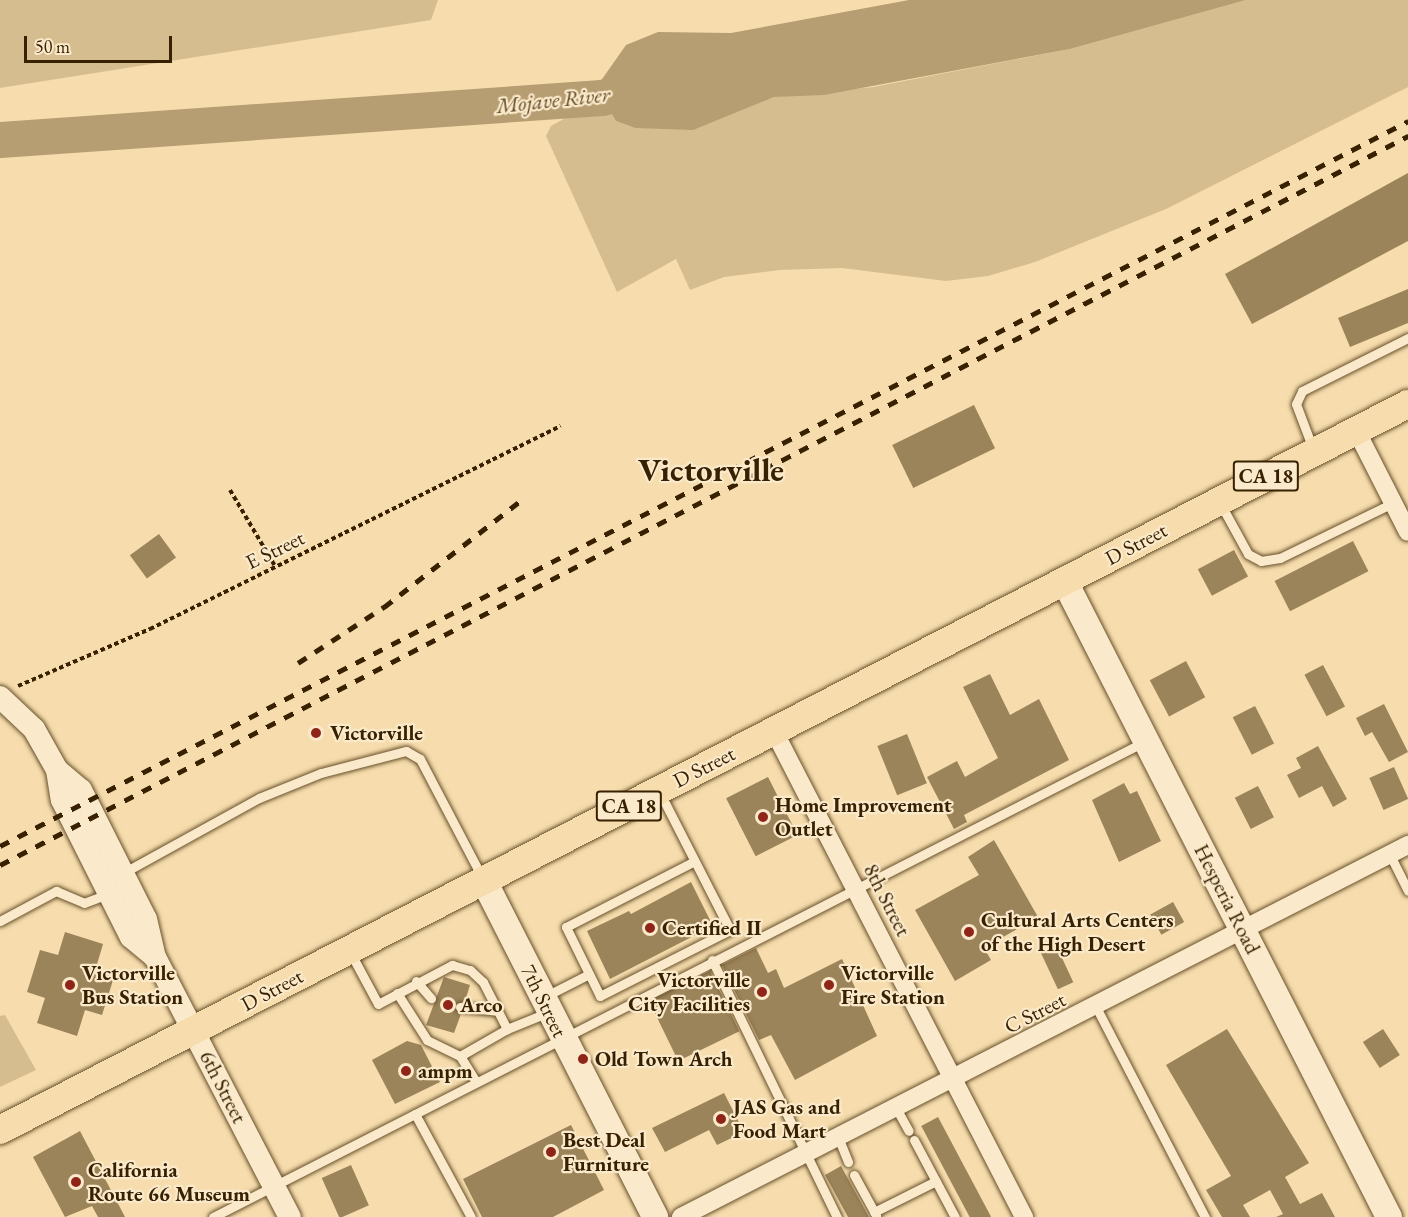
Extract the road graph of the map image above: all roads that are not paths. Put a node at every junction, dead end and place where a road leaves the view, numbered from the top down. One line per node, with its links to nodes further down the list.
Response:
1 (1408, 338): 4 (lane)
2 (1408, 404): 3 (main road, D Street / CA 18)
3 (1356, 430): 4 (main road, D Street / CA 18); 6 (street)
4 (1314, 451): 5 (main road, D Street / CA 18)
5 (1219, 501): 6 (lane); 8 (main road, D Street / CA 18)
6 (1393, 504): 7 (street)
7 (1408, 532)
8 (1065, 582): 10 (main road, D Street / CA 18); 11 (main road, Hesperia Road)
9 (5, 693): 12 (street, 6th Street)
10 (774, 731): 13 (main road, D Street / CA 18); 19 (street, 8th Street)
11 (1146, 741): 19 (lane); 23 (main road, Hesperia Road)
12 (57, 770): 17 (street, 6th Street); 21 (street, 6th Street)
13 (659, 790): 16 (lane); 18 (main road, D Street / CA 18)
14 (1408, 845): 15 (street, C Street)
15 (1390, 855): 20 (lane); 23 (street, C Street)
16 (693, 862): 27 (lane); 27 (lane)
17 (123, 873): 18 (lane); 25 (street, 6th Street)
18 (484, 881): 24 (main road, D Street); 31 (main road, 7th Street)
19 (856, 890): 26 (lane); 39 (street, 8th Street)
20 (1408, 891)
21 (110, 893): 22 (lane); 25 (street, 6th Street)
22 (0, 921)
23 (1241, 927): 33 (street, C Street); 60 (main road, Hesperia Road)
24 (349, 950): 29 (lane); 36 (main road, D Street)
25 (155, 957): 36 (street, 6th Street)
26 (712, 960): 37 (lane); 45 (lane)
27 (589, 974): 31 (lane)
28 (416, 981): 29 (lane); 30 (lane); 34 (lane)
29 (397, 993): 38 (lane)
30 (431, 998)
31 (546, 1005): 35 (lane); 37 (main road, 7th Street)
32 (460, 1007): 34 (lane)
33 (1096, 1007): 39 (street, C Street); 59 (lane)
34 (497, 1011): 35 (lane)
35 (507, 1029): 38 (lane)
36 (194, 1030): 43 (main road, D Street); 49 (street, 6th Street)
37 (562, 1038): 40 (lane); 54 (main road, 7th Street)
38 (460, 1056): 40 (lane)
39 (954, 1080): 41 (street, C Street); 58 (street, 8th Street)
40 (476, 1082): 42 (lane)
41 (896, 1108): 44 (street, C Street); 48 (lane)
42 (415, 1114): 49 (lane); 53 (lane)
43 (0, 1130)
44 (838, 1137): 45 (street, C Street); 46 (lane)
45 (804, 1154): 55 (street, C Street); 56 (lane)
46 (848, 1162)
47 (854, 1175): 50 (lane)
48 (936, 1182): 50 (lane); 57 (lane)
49 (274, 1187): 51 (lane); 52 (street, 6th Street)
50 (876, 1214)
51 (213, 1217)
52 (290, 1217)
53 (471, 1217)
54 (655, 1217)
55 (681, 1217)
56 (837, 1217)
57 (955, 1217)
58 (1024, 1217)
59 (1205, 1217)
60 (1389, 1217)

